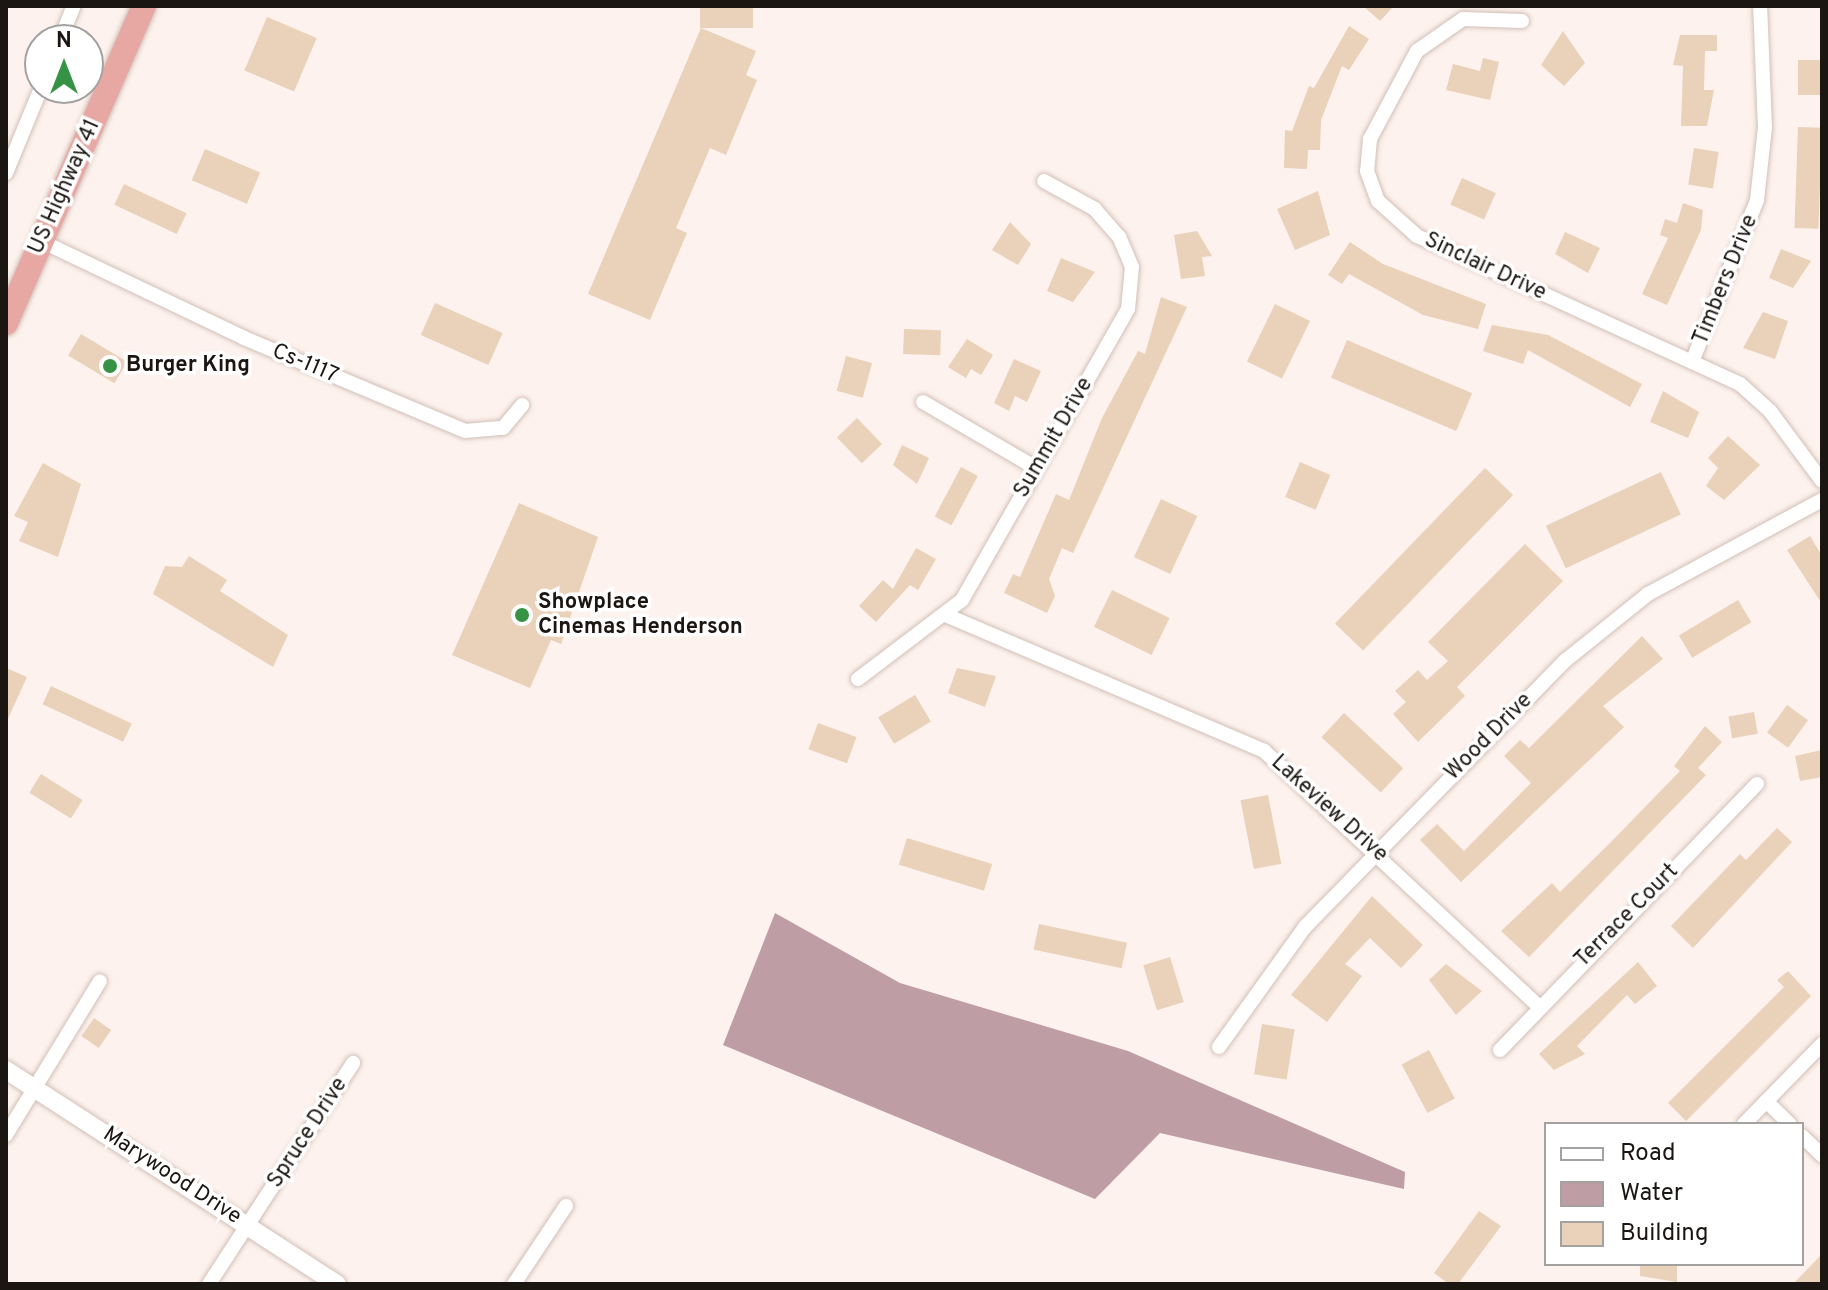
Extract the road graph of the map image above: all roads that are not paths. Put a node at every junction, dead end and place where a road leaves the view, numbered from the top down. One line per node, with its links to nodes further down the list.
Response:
1 (144, 6): 7 (highway, US Highway 41)
2 (1760, 6): 9 (street, Timbers Drive)
3 (1522, 21): 9 (street, Sinclair Drive)
4 (34, 104): 5 (street)
5 (6, 173)
6 (1044, 181): 12 (street, Summit Drive)
7 (41, 241): 8 (highway, US Highway 41); 11 (street, Cs-1117)
8 (6, 323)
9 (1692, 362): 13 (street, Sinclair Drive)
10 (923, 402): 12 (street)
11 (522, 405)
12 (1036, 468): 15 (street, Summit Drive)
13 (1822, 481)
14 (1822, 500): 18 (street, Wood Drive)
15 (948, 616): 16 (street, Summit Drive); 18 (street, Lakeview Drive)
16 (858, 679)
17 (1757, 784): 20 (street, Terrace Court)
18 (1376, 850): 20 (street, Lakeview Drive); 22 (street, Wood Drive)
19 (100, 981): 26 (street)
20 (1538, 1006): 23 (street, Terrace Court)
21 (1822, 1044): 27 (street)
22 (1219, 1047)
23 (1500, 1050)
24 (353, 1063): 34 (street, Spruce Drive)
25 (6, 1070): 26 (street, Marywood Drive)
26 (34, 1088): 30 (street); 34 (street, Marywood Drive)
27 (1766, 1101): 28 (street); 29 (street)
28 (1746, 1122)
29 (1788, 1122)
30 (6, 1135)
31 (1804, 1138): 32 (street)
32 (1822, 1155)
33 (566, 1206): 37 (street)
34 (249, 1225): 35 (street, Spruce Drive); 36 (street, Marywood Drive)
35 (209, 1284)
36 (337, 1284)
37 (514, 1284)

